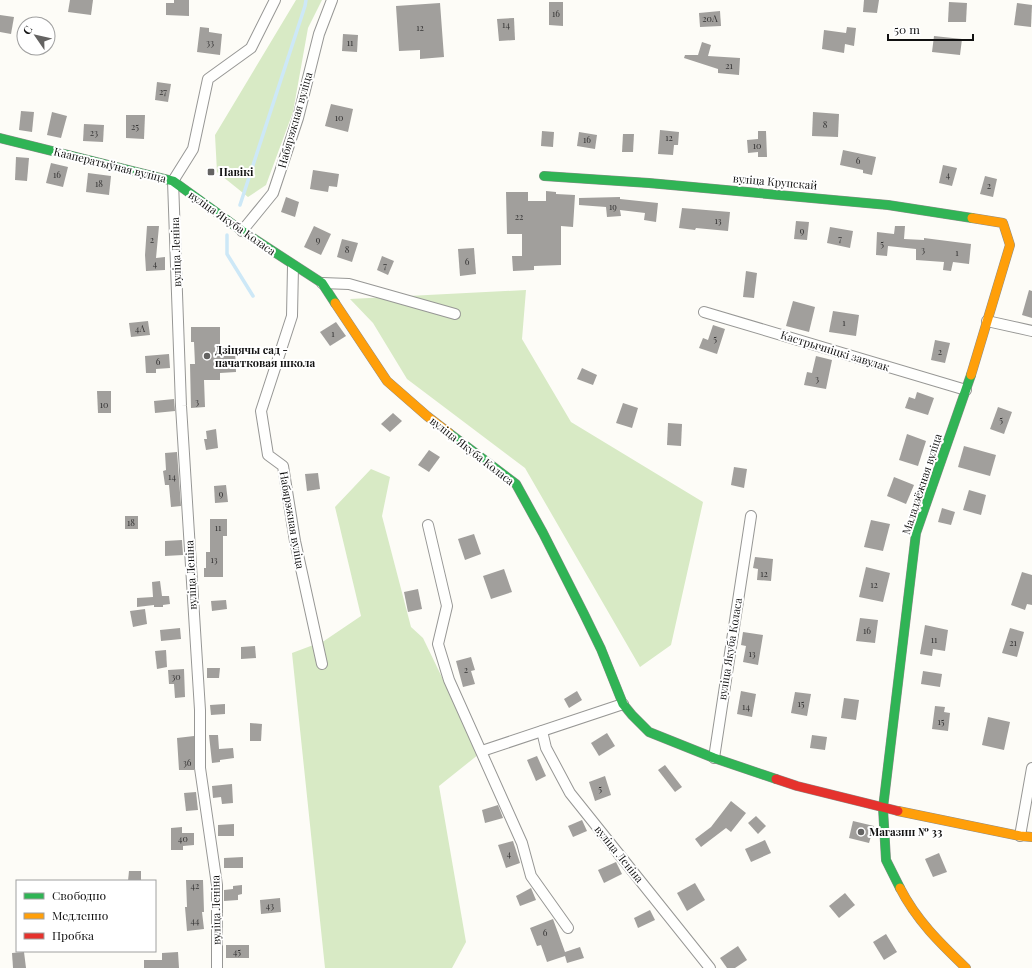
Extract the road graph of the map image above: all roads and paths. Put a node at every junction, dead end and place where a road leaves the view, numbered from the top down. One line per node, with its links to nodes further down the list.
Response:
1 (275, 0): 5 (street, Кааператыўная вуліца)
2 (332, 0): 7 (street, Набярэжная вуліца)
3 (0, 138): 5 (street, Кааператыўная вуліца)
4 (544, 176): 6 (street, вуліца Крупскай)
5 (173, 181): 7 (street, вуліца Якуба Коласа); 27 (street, вуліца Леніна)
6 (1003, 223): 12 (street, Маладзёжная вуліца)
7 (242, 231): 8 (street, вуліца Якуба Коласа)
8 (293, 266): 9 (street, вуліца Якуба Коласа); 17 (street, Набярэжная вуліца)
9 (322, 283): 11 (street); 18 (street, вуліца Якуба Коласа)
10 (704, 312): 14 (street, Кастрычніцкі завулак)
11 (455, 314)
12 (987, 320): 13 (street); 14 (street, Маладзёжная вуліца)
13 (1032, 331)
14 (966, 390): 23 (street, Маладзёжная вуліца)
15 (751, 516): 21 (street, вуліца Якуба Коласа)
16 (428, 525): 20 (street)
17 (322, 664)
18 (623, 704): 19 (street); 21 (street, вуліца Якуба Коласа)
19 (542, 731): 20 (street); 28 (street, вуліца Леніна)
20 (482, 751): 26 (street)
21 (714, 758): 23 (street, вуліца Якуба Коласа)
22 (1032, 768): 24 (street)
23 (883, 808): 24 (street, вуліца Якуба Коласа); 29 (street)
24 (1020, 836): 25 (street, вуліца Якуба Коласа)
25 (1032, 837)
26 (568, 928)
27 (217, 968)
28 (710, 968)
29 (966, 968)

